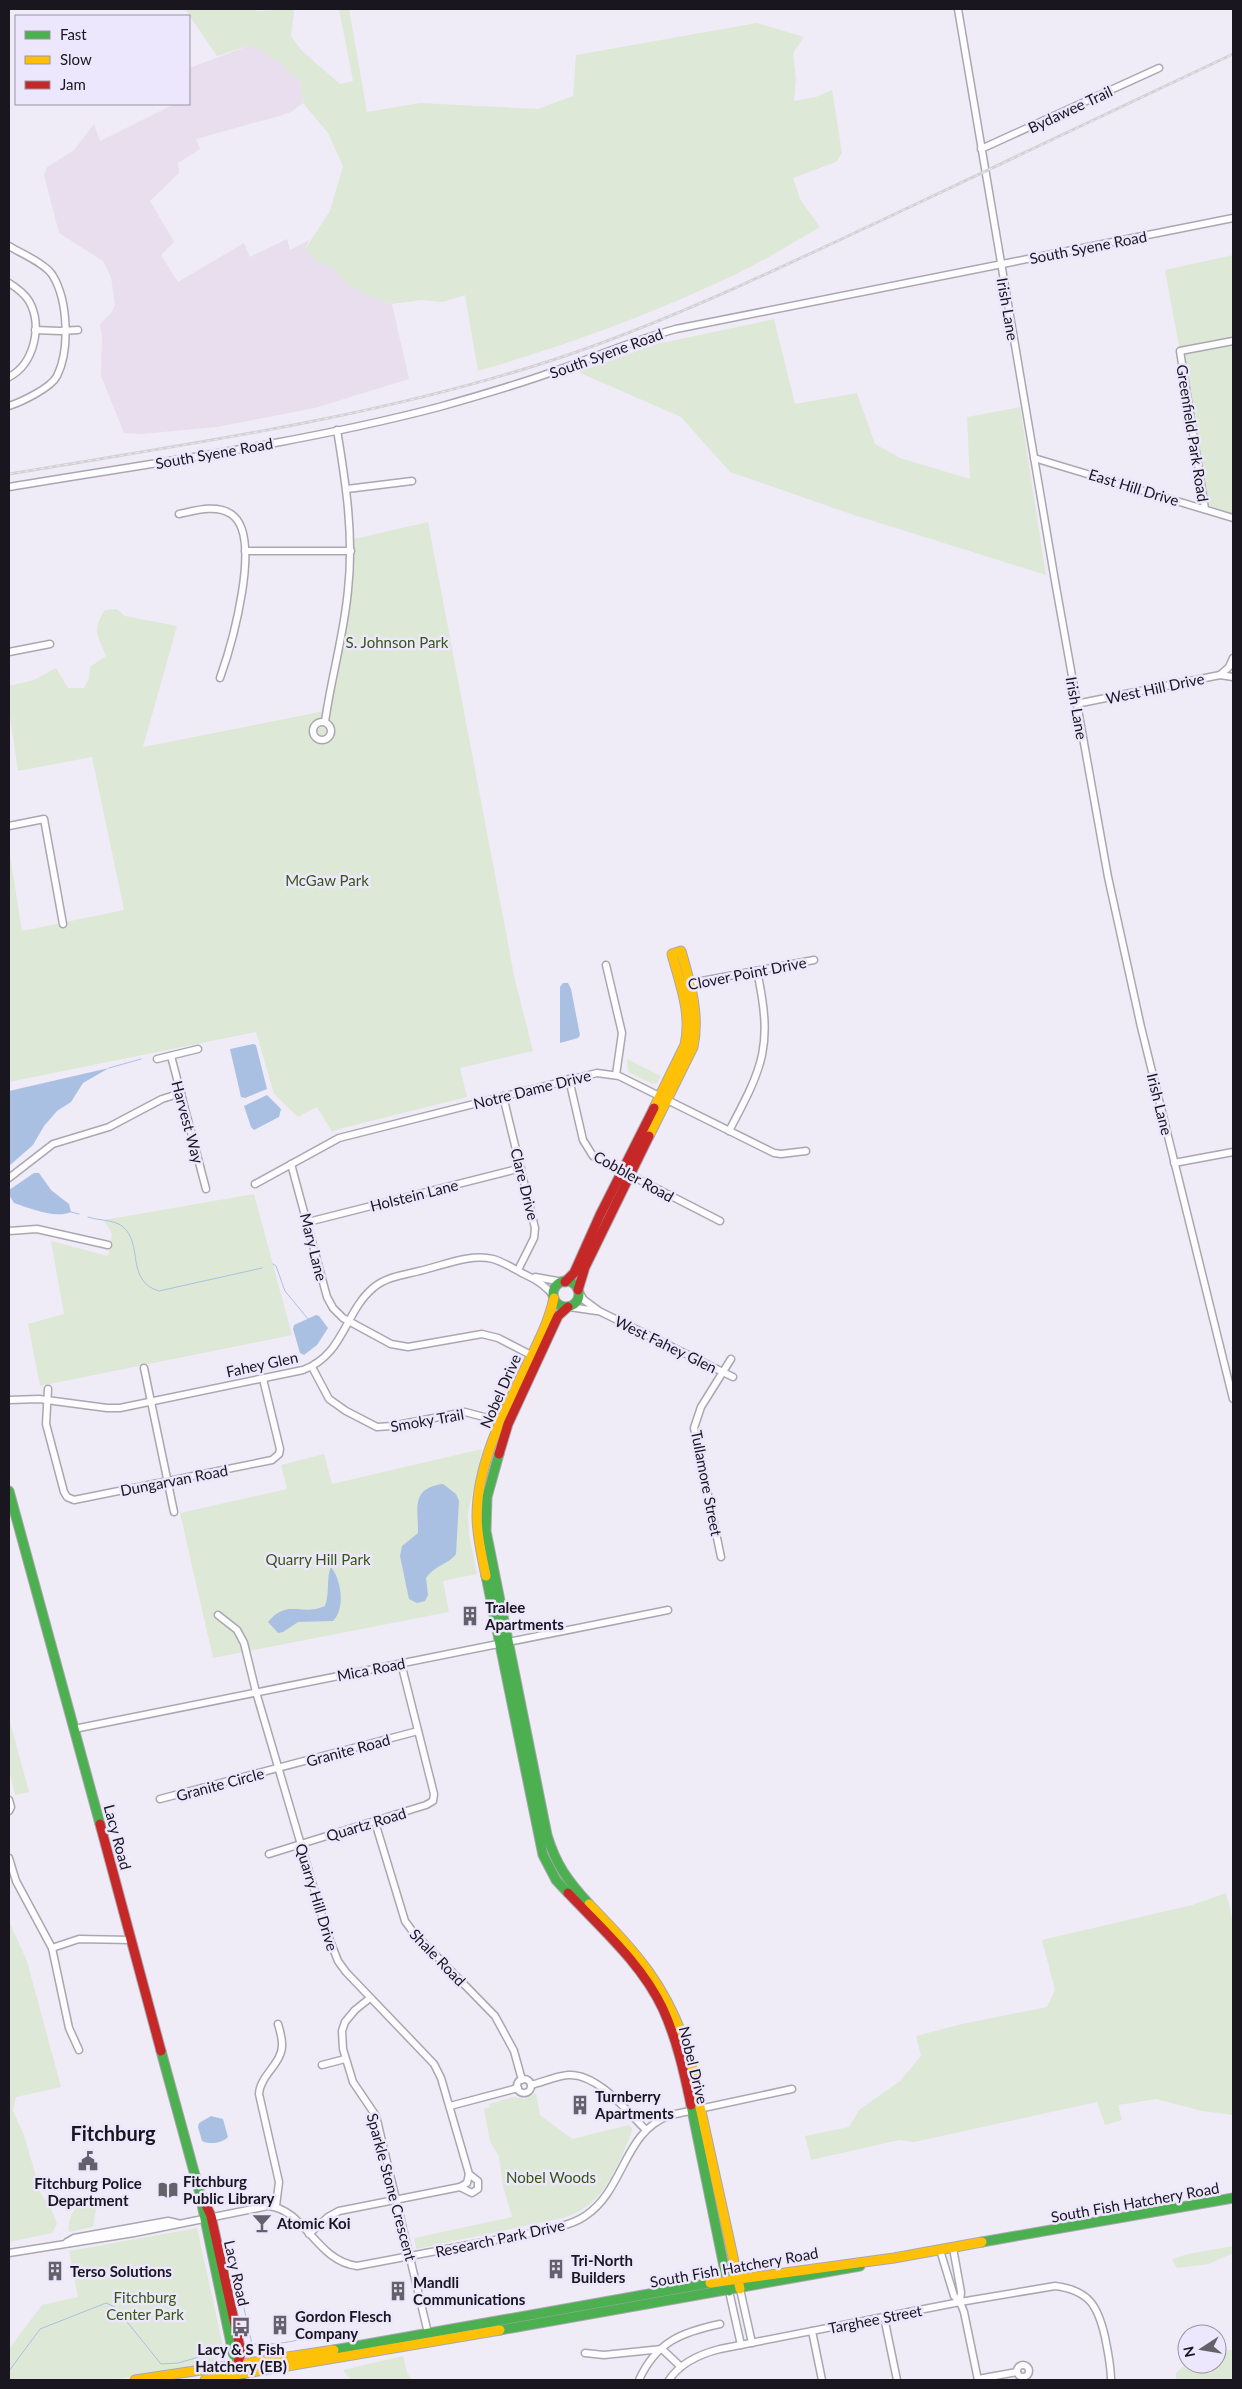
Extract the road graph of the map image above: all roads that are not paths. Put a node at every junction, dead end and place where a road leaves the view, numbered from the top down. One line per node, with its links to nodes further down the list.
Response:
1 (958, 9): 3 (street, Irish Lane)
2 (1159, 68): 3 (street, Bydawee Trail)
3 (981, 149): 6 (street, Irish Lane)
4 (1233, 218): 6 (street, South Syene Road)
5 (9, 246): 10 (street)
6 (1000, 264): 14 (street, South Syene Road); 15 (street, Irish Lane)
7 (9, 283): 8 (street)
8 (35, 330): 10 (street); 12 (street)
9 (78, 330): 10 (street)
10 (66, 331): 13 (street)
11 (1233, 340): 19 (street, Greenfield Park Road)
12 (9, 377)
13 (9, 406)
14 (337, 430): 17 (street, South Syene Road); 18 (street)
15 (1034, 458): 19 (street, East Hill Drive); 30 (street, Irish Lane)
16 (412, 481): 18 (street)
17 (9, 487)
18 (346, 488): 23 (street)
19 (1206, 508): 21 (street, East Hill Drive)
20 (179, 514): 22 (street)
21 (1233, 518)
22 (245, 551): 23 (street); 29 (street)
23 (350, 552): 31 (street)
24 (50, 644): 25 (street)
25 (9, 652)
26 (1233, 658): 27 (street)
27 (1220, 675): 28 (street, West Hill Drive); 30 (street, West Hill Drive)
28 (1233, 677)
29 (220, 678)
30 (1076, 704): 51 (street, Irish Lane)
31 (325, 722)
32 (9, 826): 33 (street)
33 (63, 924)
34 (814, 960): 36 (street, Clover Point Drive)
35 (606, 965): 42 (street)
36 (757, 971): 37 (street, Clover Point Drive); 48 (street)
37 (685, 985): 38 (main road, Nobel Drive)
38 (689, 1046): 46 (main road, Nobel Drive); 47 (main road, Nobel Drive)
39 (198, 1048): 40 (street)
40 (171, 1056): 41 (street); 44 (street, Harvest Way)
41 (157, 1059)
42 (616, 1075): 43 (street, Notre Dame Drive); 46 (street, Notre Dame Drive)
43 (569, 1079): 45 (street, Notre Dame Drive); 54 (street, Cobbler Road)
44 (180, 1093): 55 (street); 57 (street, Harvest Way)
45 (503, 1096): 52 (street, Notre Dame Drive); 53 (street, Clare Drive)
46 (659, 1096): 47 (street, Notre Dame Drive); 54 (main road, Nobel Drive)
47 (668, 1101): 48 (street, Notre Dame Drive); 54 (main road, Nobel Drive)
48 (729, 1130): 49 (street, Notre Dame Drive)
49 (806, 1151)
50 (1233, 1152): 51 (street)
51 (1174, 1163): 79 (street, Irish Lane)
52 (291, 1164): 56 (street, Notre Dame Drive); 60 (street, Mary Lane)
53 (521, 1168): 60 (street, Holstein Lane); 63 (street, Clare Drive)
54 (626, 1174): 58 (main road, Nobel Drive); 59 (street, Cobbler Road)
55 (9, 1178)
56 (255, 1184)
57 (206, 1189)
58 (604, 1217): 65 (main road, Nobel Drive); 66 (main road, Nobel Drive)
59 (720, 1221)
60 (308, 1222): 70 (street, Mary Lane)
61 (9, 1230): 62 (street)
62 (108, 1245)
63 (518, 1270): 64 (street, Fahey Glen); 70 (street, Fahey Glen)
64 (528, 1275): 65 (street, Fahey Glen); 67 (street, Fahey Glen)
65 (564, 1282): 66 (main road, Fahey Glen); 67 (main road, Nobel Drive)
66 (578, 1291): 68 (main road, Nobel Drive); 69 (street, Fahey Glen)
67 (554, 1297): 68 (main road, Fahey Glen); 71 (main road, Nobel Drive)
68 (568, 1307): 69 (street, Fahey Glen); 84 (main road, Nobel Drive)
69 (599, 1311): 75 (street, West Fahey Glen)
70 (350, 1322): 71 (street, Mary Lane); 73 (street, Fahey Glen)
71 (531, 1355): 84 (main road, Nobel Drive)
72 (731, 1359): 75 (street, Tullamore Street)
73 (312, 1367): 77 (street, Fahey Glen); 84 (street, Smoky Trail)
74 (144, 1368): 82 (street)
75 (723, 1372): 76 (street, West Fahey Glen); 88 (street, Tullamore Street)
76 (733, 1377)
77 (263, 1379): 82 (street, Fahey Glen); 85 (street, Dungarvan Road)
78 (48, 1389): 81 (street)
79 (1233, 1399)
80 (12, 1400): 81 (street, Fahey Glen); 83 (street, Fahey Glen)
81 (47, 1400): 82 (street, Fahey Glen); 85 (street, Dungarvan Road)
82 (152, 1402): 85 (street)
83 (9, 1407)
84 (504, 1422): 91 (main road, Nobel Drive)
85 (168, 1480): 87 (street)
86 (9, 1491): 94 (main road, Lacy Road)
87 (174, 1512)
88 (721, 1557)
89 (668, 1610): 91 (street, Mica Road)
90 (218, 1615): 93 (street, Quarry Hill Drive)
91 (504, 1642): 92 (street, Mica Road); 116 (main road, Nobel Drive)
92 (400, 1663): 93 (street, Mica Road); 95 (street)
93 (256, 1692): 94 (street, Mica Road); 96 (street, Quarry Hill Drive)
94 (74, 1729): 104 (main road, Lacy Road)
95 (418, 1731): 96 (street, Granite Road); 100 (street, Quartz Road)
96 (279, 1768): 97 (street, Granite Circle); 101 (street, Quarry Hill Drive)
97 (160, 1799)
98 (9, 1800): 99 (street)
99 (9, 1811)
100 (375, 1822): 101 (street, Quartz Road); 111 (street, Shale Road)
101 (301, 1844): 102 (street, Quartz Road); 106 (street, Quarry Hill Drive)
102 (269, 1854)
103 (9, 1858): 105 (street)
104 (132, 1940): 105 (street); 123 (main road, Lacy Road)
105 (52, 1948): 108 (street)
106 (370, 1998): 109 (street, Sparkle Stone Crescent); 115 (street, Quarry Hill Drive)
107 (278, 2024): 122 (street)
108 (79, 2050)
109 (345, 2059): 110 (street); 121 (street, Sparkle Stone Crescent)
110 (322, 2065)
111 (522, 2080): 112 (street); 113 (street)
112 (531, 2085): 113 (street); 117 (street)
113 (518, 2088): 115 (street)
114 (792, 2089): 116 (street)
115 (450, 2106): 118 (street, Quarry Hill Drive)
116 (696, 2110): 117 (street); 130 (main road, Nobel Drive); 131 (main road, Nobel Drive)
117 (645, 2129): 128 (street, Research Park Drive)
118 (469, 2174): 119 (street, Quarry Hill Drive); 119 (street)
119 (460, 2187): 121 (street)
120 (1233, 2198): 125 (main road, South Fish Hatchery Road)
121 (397, 2200): 124 (street); 128 (street, Sparkle Stone Crescent)
122 (276, 2206): 123 (street); 124 (street, Research Park Drive)
123 (207, 2217): 127 (street); 143 (main road, Lacy Road)
124 (309, 2234): 128 (street, Research Park Drive)
125 (953, 2248): 126 (main road, South Fish Hatchery Road); 134 (street)
126 (940, 2250): 129 (main road, South Fish Hatchery Road); 134 (street)
127 (9, 2253)
128 (410, 2257): 137 (street, Sparkle Stone Crescent)
129 (894, 2258): 130 (main road, South Fish Hatchery Road); 132 (main road, South Fish Hatchery Road)
130 (737, 2278): 131 (main road, South Fish Hatchery Road); 132 (main road, Nobel Drive)
131 (727, 2280): 133 (main road, Nobel Drive); 137 (main road, South Fish Hatchery Road)
132 (740, 2289): 133 (main road, South Fish Hatchery Road); 139 (street, Nobel Drive)
133 (729, 2291): 140 (street, Nobel Drive); 146 (main road, South Fish Hatchery Road)
134 (960, 2302): 135 (street, Targhee Street); 153 (street); 154 (street, Targhee Street)
135 (884, 2317): 138 (street, Targhee Street); 152 (street)
136 (720, 2324): 141 (street)
137 (428, 2332): 143 (main road, South Fish Hatchery Road)
138 (812, 2332): 139 (street, Targhee Street); 151 (street)
139 (752, 2343): 140 (street, Targhee Street)
140 (741, 2345): 144 (street, Targhee Street)
141 (662, 2349): 142 (street); 144 (street); 149 (street)
142 (585, 2353)
143 (238, 2363): 146 (main road, Lacy Road); 147 (main road, South Fish Hatchery Road)
144 (681, 2367): 150 (street, Targhee Street)
145 (1017, 2372): 153 (street)
146 (241, 2378): 148 (main road, South Fish Hatchery Road)
147 (135, 2380)
148 (205, 2380)
149 (639, 2380)
150 (669, 2380)
151 (822, 2380)
152 (897, 2380)
153 (978, 2380)
154 (1111, 2380)

